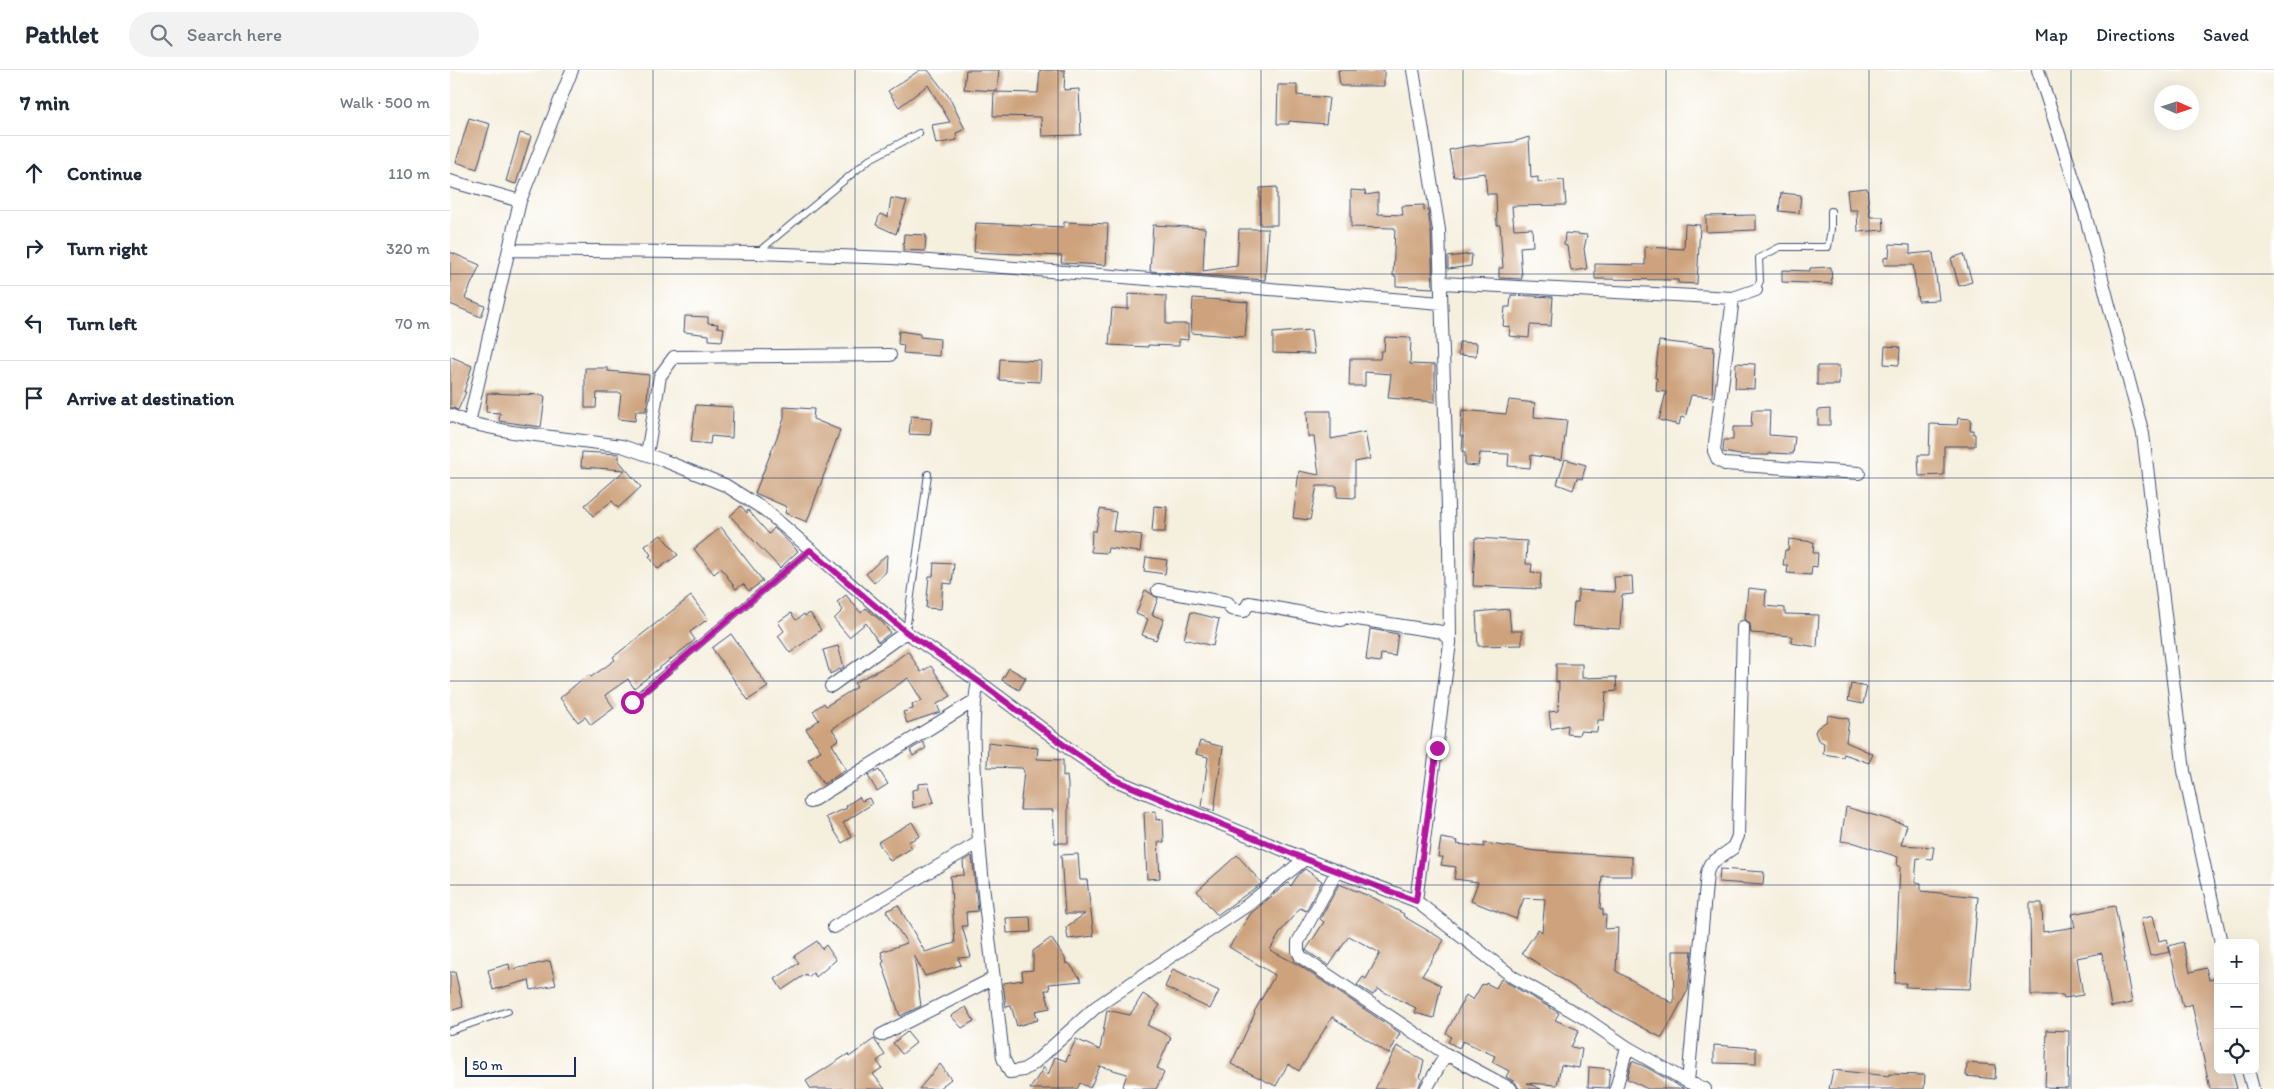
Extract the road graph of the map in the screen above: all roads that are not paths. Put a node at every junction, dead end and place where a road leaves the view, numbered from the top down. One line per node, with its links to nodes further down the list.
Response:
1 (572, 70): 6 (street)
2 (1413, 70): 10 (street)
3 (2038, 70): 35 (street)
4 (919, 132): 9 (lane)
5 (450, 181): 6 (street)
6 (520, 201): 8 (street)
7 (1831, 211): 11 (lane)
8 (509, 250): 9 (street); 16 (street)
9 (758, 253): 13 (street)
10 (1442, 284): 12 (street); 13 (street)
11 (1756, 290): 12 (street)
12 (1733, 298): 18 (street)
13 (1441, 303): 24 (street)
14 (890, 355): 17 (street)
15 (450, 415): 16 (street)
16 (469, 423): 17 (street)
17 (647, 454): 20 (street)
18 (1858, 473)
19 (928, 474): 23 (lane)
20 (810, 550): 23 (street); 28 (lane)
21 (1158, 590): 24 (street)
22 (1743, 627): 43 (street)
23 (906, 632): 25 (street); 26 (street)
24 (1450, 640): 33 (street)
25 (978, 681): 27 (street); 31 (street)
26 (831, 686)
27 (974, 701): 29 (street); 30 (street)
28 (632, 702)
29 (810, 802)
30 (978, 843): 34 (street); 36 (street)
31 (1305, 859): 32 (street); 36 (street)
32 (1337, 872): 33 (street); 41 (street)
33 (1416, 901): 40 (street)
34 (834, 927)
35 (2220, 939)
36 (994, 978): 39 (street)
37 (508, 1011): 38 (lane)
38 (450, 1031)
39 (881, 1035)
40 (1627, 1047): 43 (street); 46 (street)
41 (1446, 1054): 44 (street); 45 (street)
42 (2249, 1074): 48 (street)
43 (1688, 1082): 47 (street)
44 (1426, 1089)
45 (1511, 1089)
46 (1616, 1089)
47 (1705, 1089)
48 (2252, 1089)

